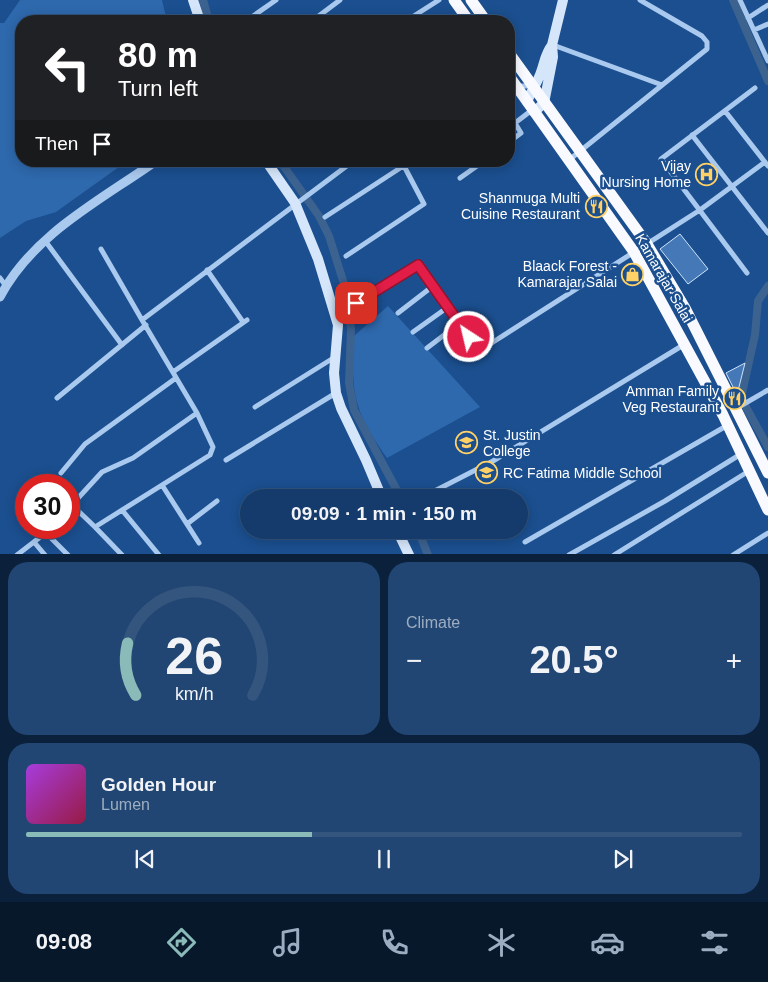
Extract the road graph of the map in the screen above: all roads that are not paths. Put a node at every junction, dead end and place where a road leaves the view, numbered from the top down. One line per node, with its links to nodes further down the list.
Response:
1 (193, 0): 11 (main road)
2 (276, 0): 12 (street)
3 (340, 0): 13 (street)
4 (439, 0): 14 (street)
5 (454, 0): 15 (highway)
6 (471, 0): 16 (highway)
7 (563, 0): 20 (main road)
8 (640, 0): 25 (street)
9 (740, 0): 17 (street)
10 (768, 5): 17 (street)
11 (198, 15)
12 (255, 15)
13 (320, 15)
14 (415, 15)
15 (465, 15)
16 (482, 15)
17 (748, 18): 19 (street)
18 (768, 24): 19 (street)
19 (754, 30): 21 (street)
20 (552, 45): 25 (street); 26 (main road); 29 (main road)
21 (766, 49): 22 (street)
22 (768, 61)
23 (515, 62): 26 (highway, Kamarajar Salai)
24 (515, 84): 26 (street)
25 (662, 85): 36 (street)
26 (532, 86): 29 (highway, Kamarajar Salai); 30 (main road)
27 (755, 88): 31 (street)
28 (515, 89): 30 (highway, Kamarajar Salai)
29 (544, 103): 30 (main road); 36 (highway, Kamarajar Salai)
30 (531, 108): 32 (street); 37 (highway, Kamarajar Salai)
31 (725, 111): 34 (street); 38 (street)
32 (515, 123)
33 (515, 123): 35 (street)
34 (692, 135): 46 (street); 48 (street)
35 (515, 138)
36 (581, 150): 37 (street); 52 (highway, Kamarajar Salai)
37 (568, 160): 54 (highway, Kamarajar Salai)
38 (766, 164): 46 (street)
39 (147, 167): 51 (street)
40 (272, 167): 47 (main road)
41 (345, 167): 47 (street)
42 (402, 167): 49 (street)
43 (405, 167): 55 (street)
44 (476, 167): 45 (street)
45 (460, 178)
46 (733, 187): 48 (street); 50 (street)
47 (302, 199): 56 (street); 70 (main road)
48 (700, 210): 52 (street); 57 (street)
49 (325, 217)
50 (768, 233)
51 (46, 242): 58 (street); 68 (street)
52 (647, 244): 54 (street); 77 (highway, Kamarajar Salai)
53 (100, 249): 64 (street)
54 (634, 252): 65 (street); 67 (highway, Kamarajar Salai)
55 (346, 256)
56 (207, 270): 64 (street); 71 (street)
57 (747, 273)
58 (3, 282): 60 (street)
59 (433, 286): 61 (street); 62 (street); 63 (street)
60 (0, 297)
61 (356, 303)
62 (448, 307): 65 (street); 66 (street)
63 (398, 313)
64 (144, 322): 68 (street); 71 (street)
65 (460, 323): 69 (street)
66 (413, 332)
67 (685, 344): 79 (highway, Kamarajar Salai); 87 (street)
68 (122, 345): 75 (street)
69 (427, 348)
70 (335, 357): 74 (main road); 76 (street)
71 (173, 372): 72 (street)
72 (176, 378): 78 (street); 83 (street)
73 (768, 390): 77 (street)
74 (336, 393): 81 (street); 86 (main road)
75 (57, 398)
76 (254, 407)
77 (739, 407): 84 (highway, Kamarajar Salai)
78 (197, 413): 85 (street); 88 (street)
79 (728, 425): 80 (highway, Kamarajar Salai); 100 (street)
80 (742, 454): 82 (highway, Kamarajar Salai); 108 (street)
81 (226, 460)
82 (750, 471): 91 (highway, Kamarajar Salai); 109 (street)
83 (61, 473)
84 (768, 473)
85 (162, 485): 90 (street); 93 (street)
86 (378, 489)
87 (438, 489)
88 (80, 496)
89 (217, 501): 93 (street)
90 (122, 510): 94 (street); 106 (street)
91 (768, 510)
92 (80, 515): 94 (street)
93 (186, 524): 101 (street)
94 (95, 527): 105 (street)
95 (768, 533): 110 (street)
96 (38, 539): 99 (street)
97 (52, 539): 104 (street)
98 (400, 539): 107 (main road)
99 (34, 542): 102 (street); 103 (street)
100 (525, 542)
101 (199, 544)
102 (17, 554)
103 (44, 554)
104 (68, 554)
105 (122, 554)
106 (159, 554)
107 (408, 554)
108 (570, 554)
109 (614, 554)
110 (733, 554)

